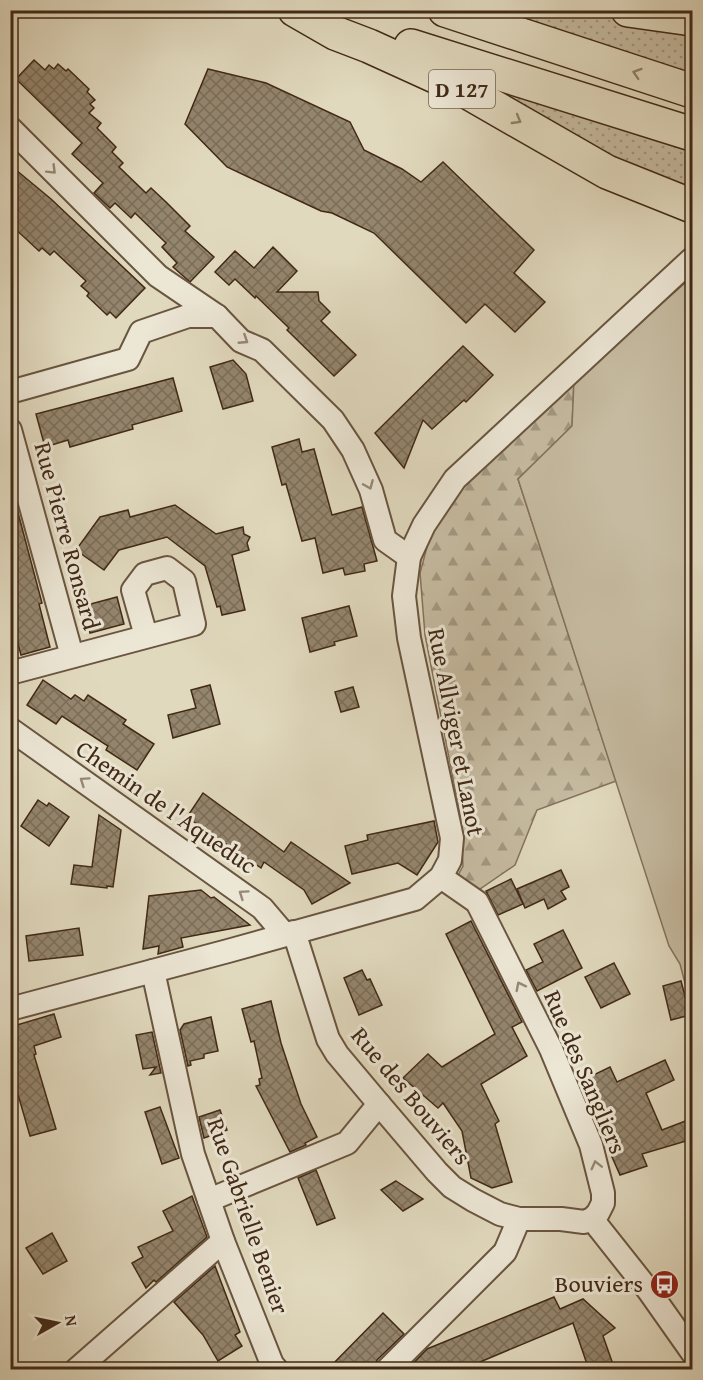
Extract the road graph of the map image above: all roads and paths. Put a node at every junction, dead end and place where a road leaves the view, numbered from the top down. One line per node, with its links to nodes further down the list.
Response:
1 (296, 10): 7 (main road); 8 (main road, D 127, one-way to 8)
2 (445, 10): 5 (main road, one-way to 2)
3 (628, 10): 4 (main road)
4 (693, 19)
5 (693, 91)
6 (10, 128): 10 (street, one-way to 10)
7 (693, 134)
8 (688, 209)
9 (693, 259): 13 (street, Rue Allviger et Lanot)
10 (216, 316): 11 (street); 13 (street, one-way to 13)
11 (10, 392)
12 (10, 430): 15 (street, Rue Pierre Ronsard)
13 (410, 557): 18 (street, Rue Allviger et Lanot)
14 (146, 636): 15 (street, Rue Pierre Ronsard)
15 (72, 656): 16 (street, Rue Pierre Ronsard)
16 (10, 673)
17 (10, 729): 19 (street, Chemin de l'Aqueduc, one-way to 17)
18 (441, 878): 19 (street); 25 (street, Rue des Sangliers, one-way to 18)
19 (290, 933): 20 (street); 22 (street, Rue des Bouviers)
20 (153, 971): 21 (street); 23 (street, Rue Gabrielle Benier)
21 (10, 1008)
22 (378, 1104): 23 (street); 24 (street, Rue des Bouviers)
23 (209, 1200): 26 (street, Rue Gabrielle Benier)
24 (519, 1219): 25 (street, Rue des Bouviers); 30 (street)
25 (592, 1219): 27 (street)
26 (223, 1242): 28 (street); 29 (street, Rue Gabrielle Benier)
27 (693, 1352)
28 (76, 1370)
29 (277, 1370)
30 (387, 1370)

